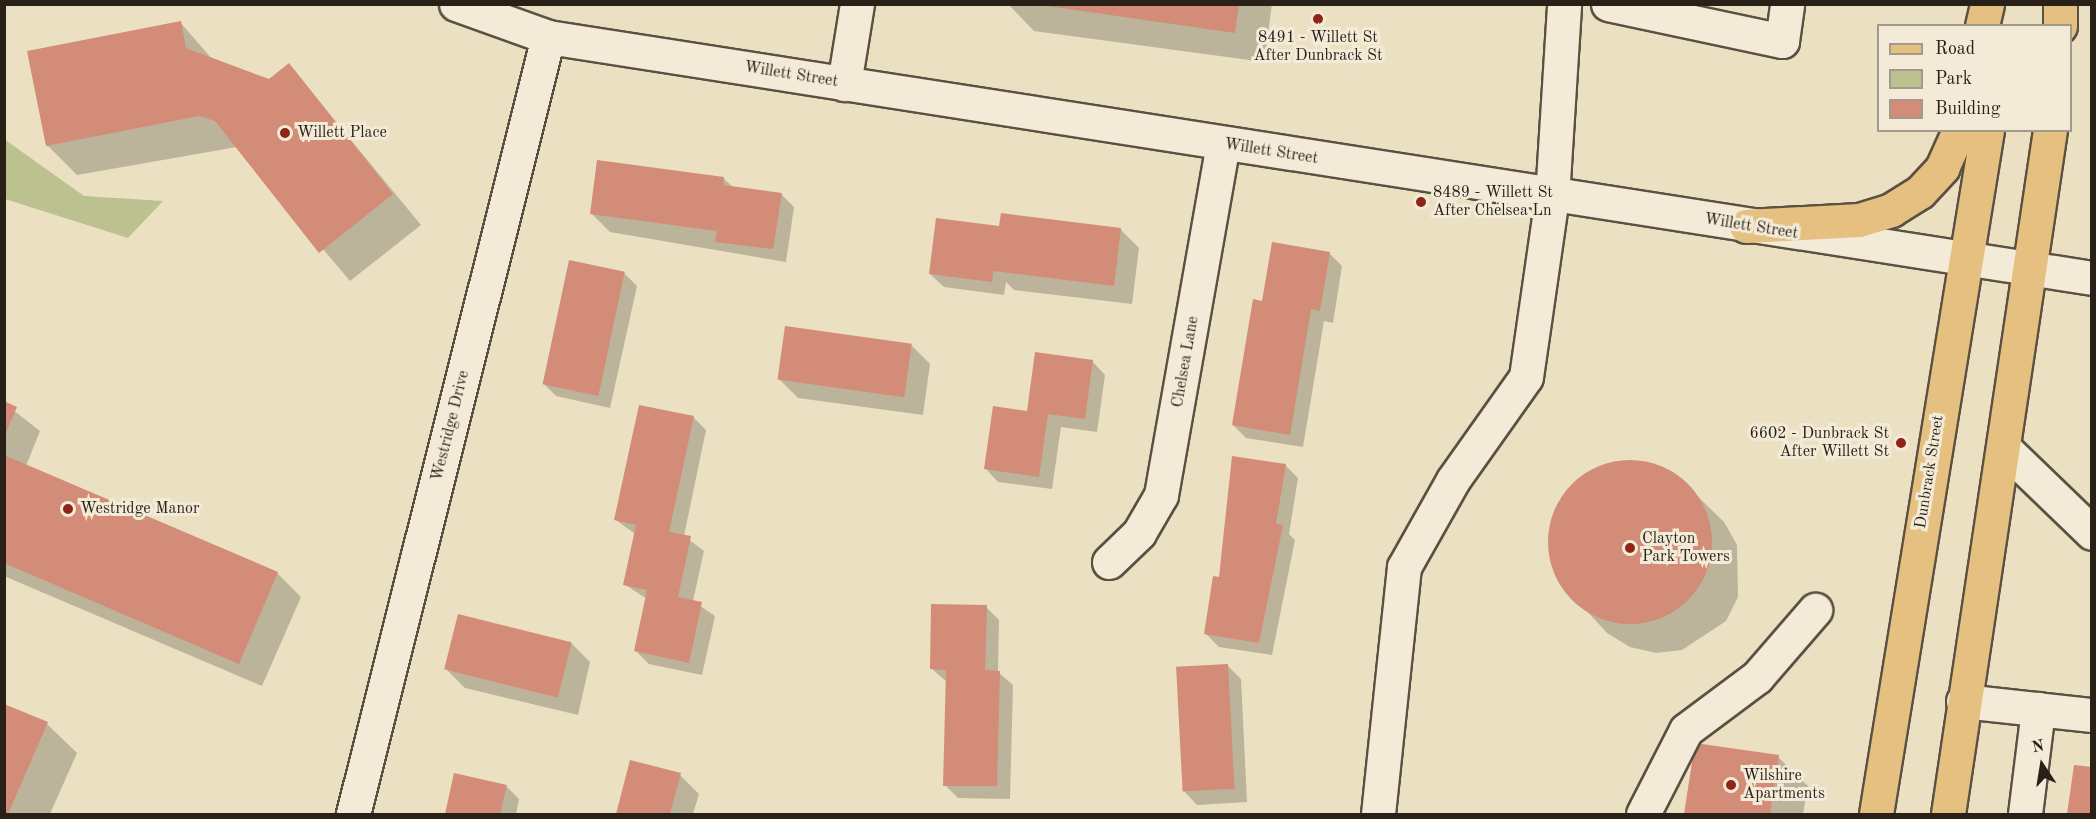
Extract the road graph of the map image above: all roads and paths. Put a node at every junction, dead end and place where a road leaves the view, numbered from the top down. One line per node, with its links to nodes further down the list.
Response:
1 (456, 4): 12 (street, Willett Street)
2 (857, 4): 13 (street)
3 (1564, 4): 18 (street)
4 (1608, 4): 5 (street)
5 (1788, 4)
6 (1987, 4): 9 (main road)
7 (1994, 4): 10 (main road)
8 (2060, 4): 11 (main road)
9 (1982, 24)
10 (1995, 24)
11 (2060, 24)
12 (548, 37): 13 (street, Willett Street); 30 (street, Westridge Drive)
13 (844, 84): 17 (street, Willett Street)
14 (1958, 132): 19 (main road)
15 (1987, 132): 20 (main road, Dunbrack Street)
16 (2050, 132): 21 (main road)
17 (1223, 144): 18 (street, Willett Street); 25 (street, Chelsea Lane)
18 (1552, 197): 19 (street, Willett Street); 31 (street)
19 (1746, 226): 20 (street, Willett Street)
20 (1964, 261): 21 (street, Willett Street); 33 (main road, Dunbrack Street)
21 (2032, 270): 22 (street, Willett Street); 23 (main road)
22 (2091, 278)
23 (2004, 448): 24 (street); 27 (main road)
24 (2091, 533)
25 (1109, 562)
26 (1815, 610): 32 (street)
27 (1963, 701): 28 (street); 34 (main road)
28 (2038, 709): 29 (street); 35 (street)
29 (2091, 714)
30 (353, 814)
31 (1378, 814)
32 (1644, 814)
33 (1876, 814)
34 (1948, 814)
35 (2025, 814)

